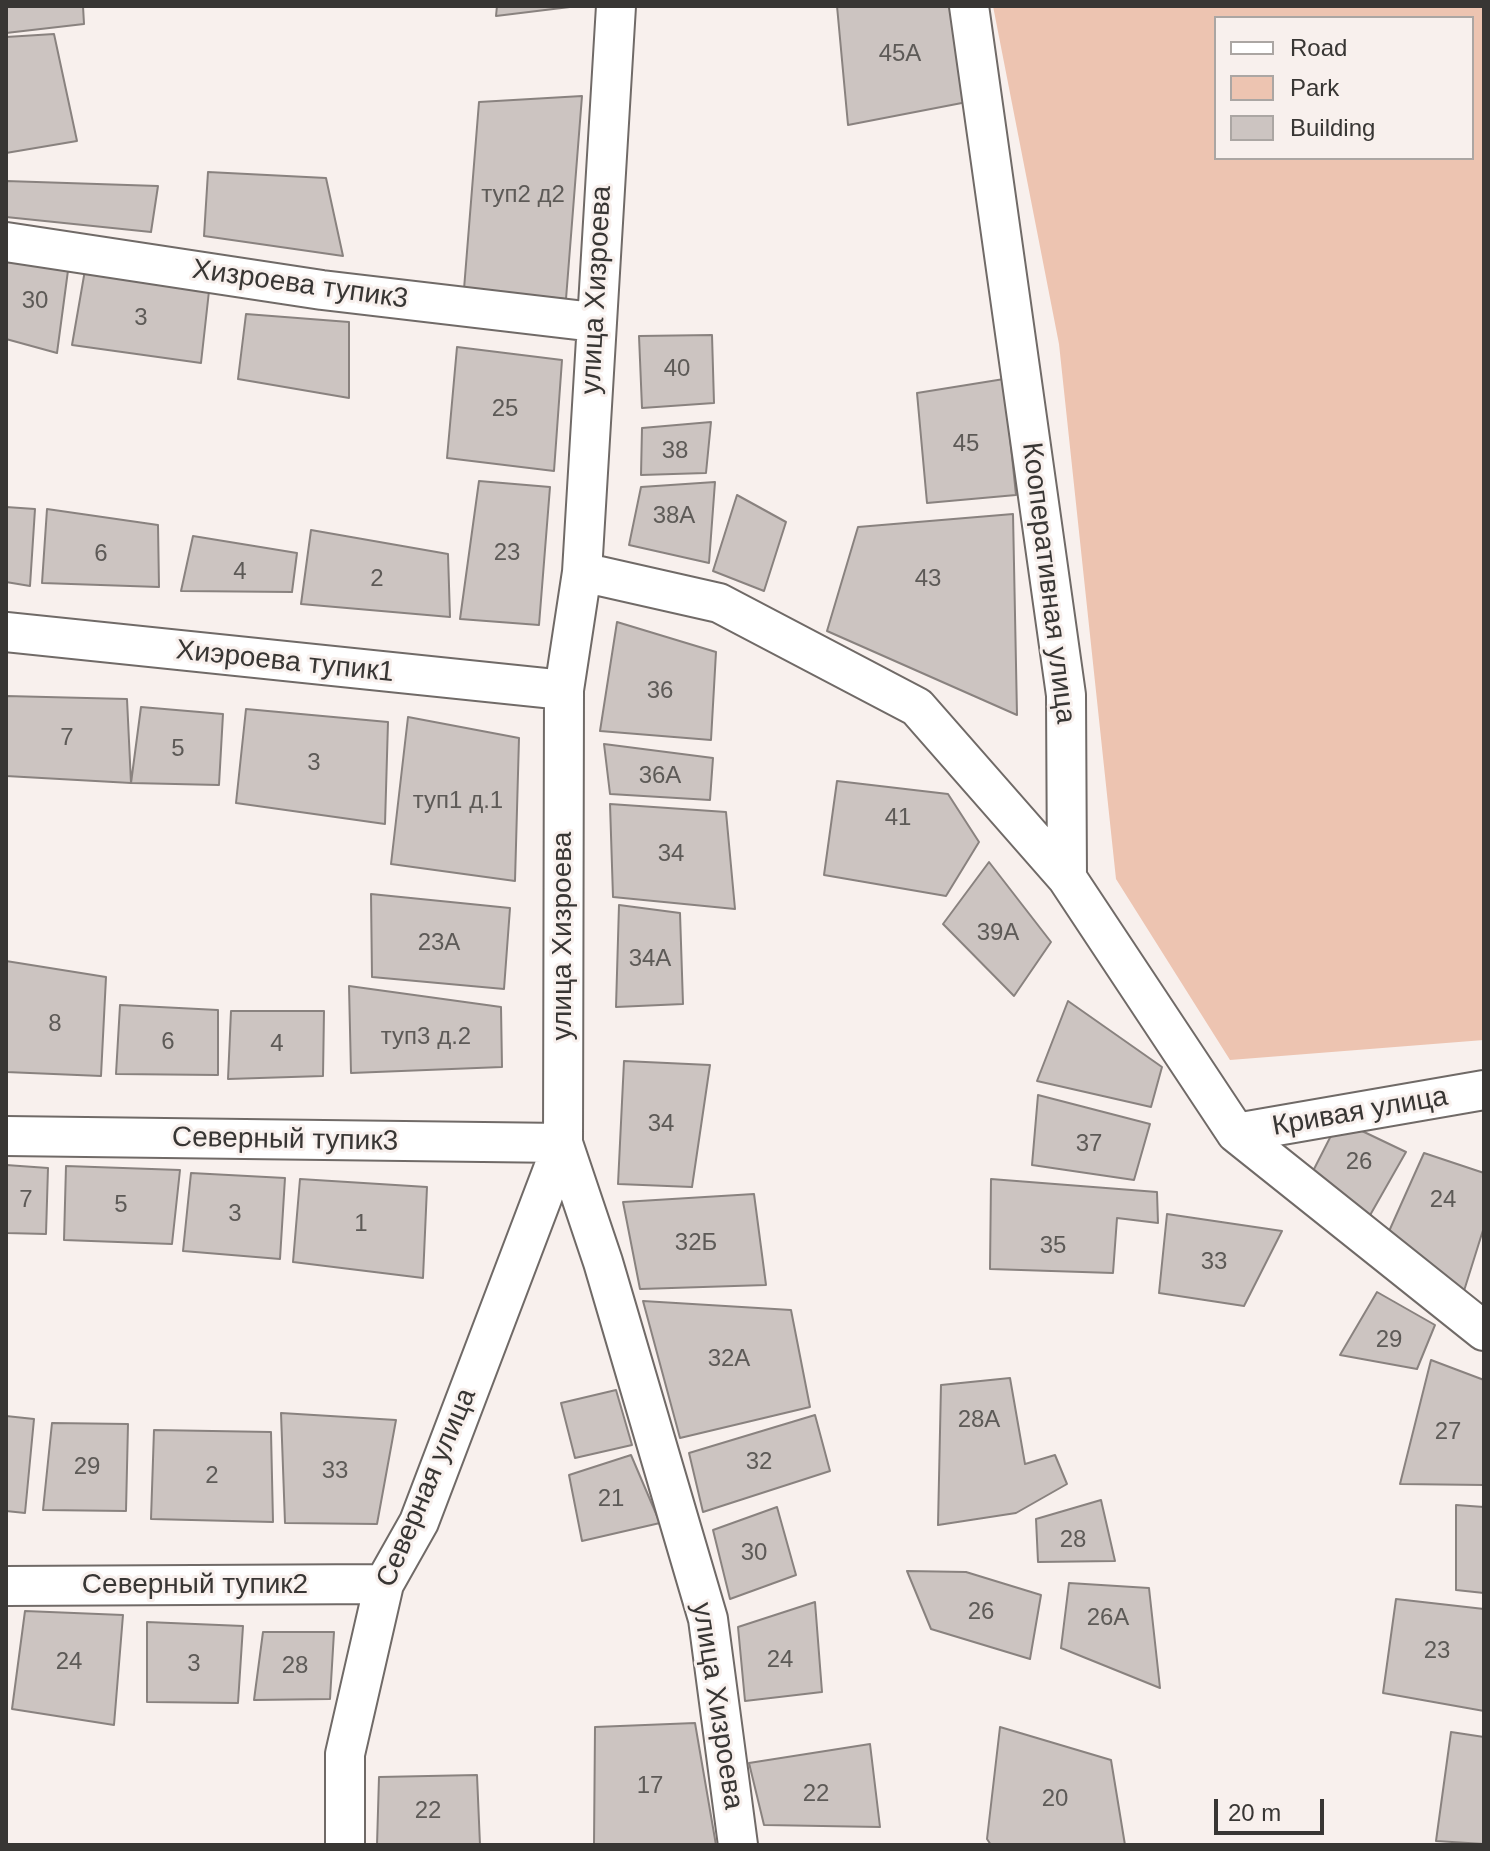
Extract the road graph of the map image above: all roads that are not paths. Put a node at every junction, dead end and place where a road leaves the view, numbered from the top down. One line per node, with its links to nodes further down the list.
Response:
1 (616, 6): 4 (street, улица Хизроева)
2 (969, 6): 8 (street, Кооперативная улица)
3 (6, 242): 4 (street, Хизроева тупик3)
4 (594, 322): 5 (street, улица Хизроева)
5 (582, 572): 7 (street, улица Хизроева); 8 (street)
6 (6, 632): 7 (street, Хиэроева тупик1)
7 (564, 690): 12 (street, улица Хизроева)
8 (1067, 878): 10 (street)
9 (1484, 1090): 10 (street, Кривая улица)
10 (1236, 1133): 13 (street)
11 (6, 1136): 12 (street, Северный тупик3)
12 (563, 1143): 14 (street, Северная улица); 17 (street, улица Хизроева)
13 (1484, 1331)
14 (384, 1584): 15 (street, Северный тупик2); 16 (street, Северная улица)
15 (6, 1586)
16 (345, 1845)
17 (738, 1845)

